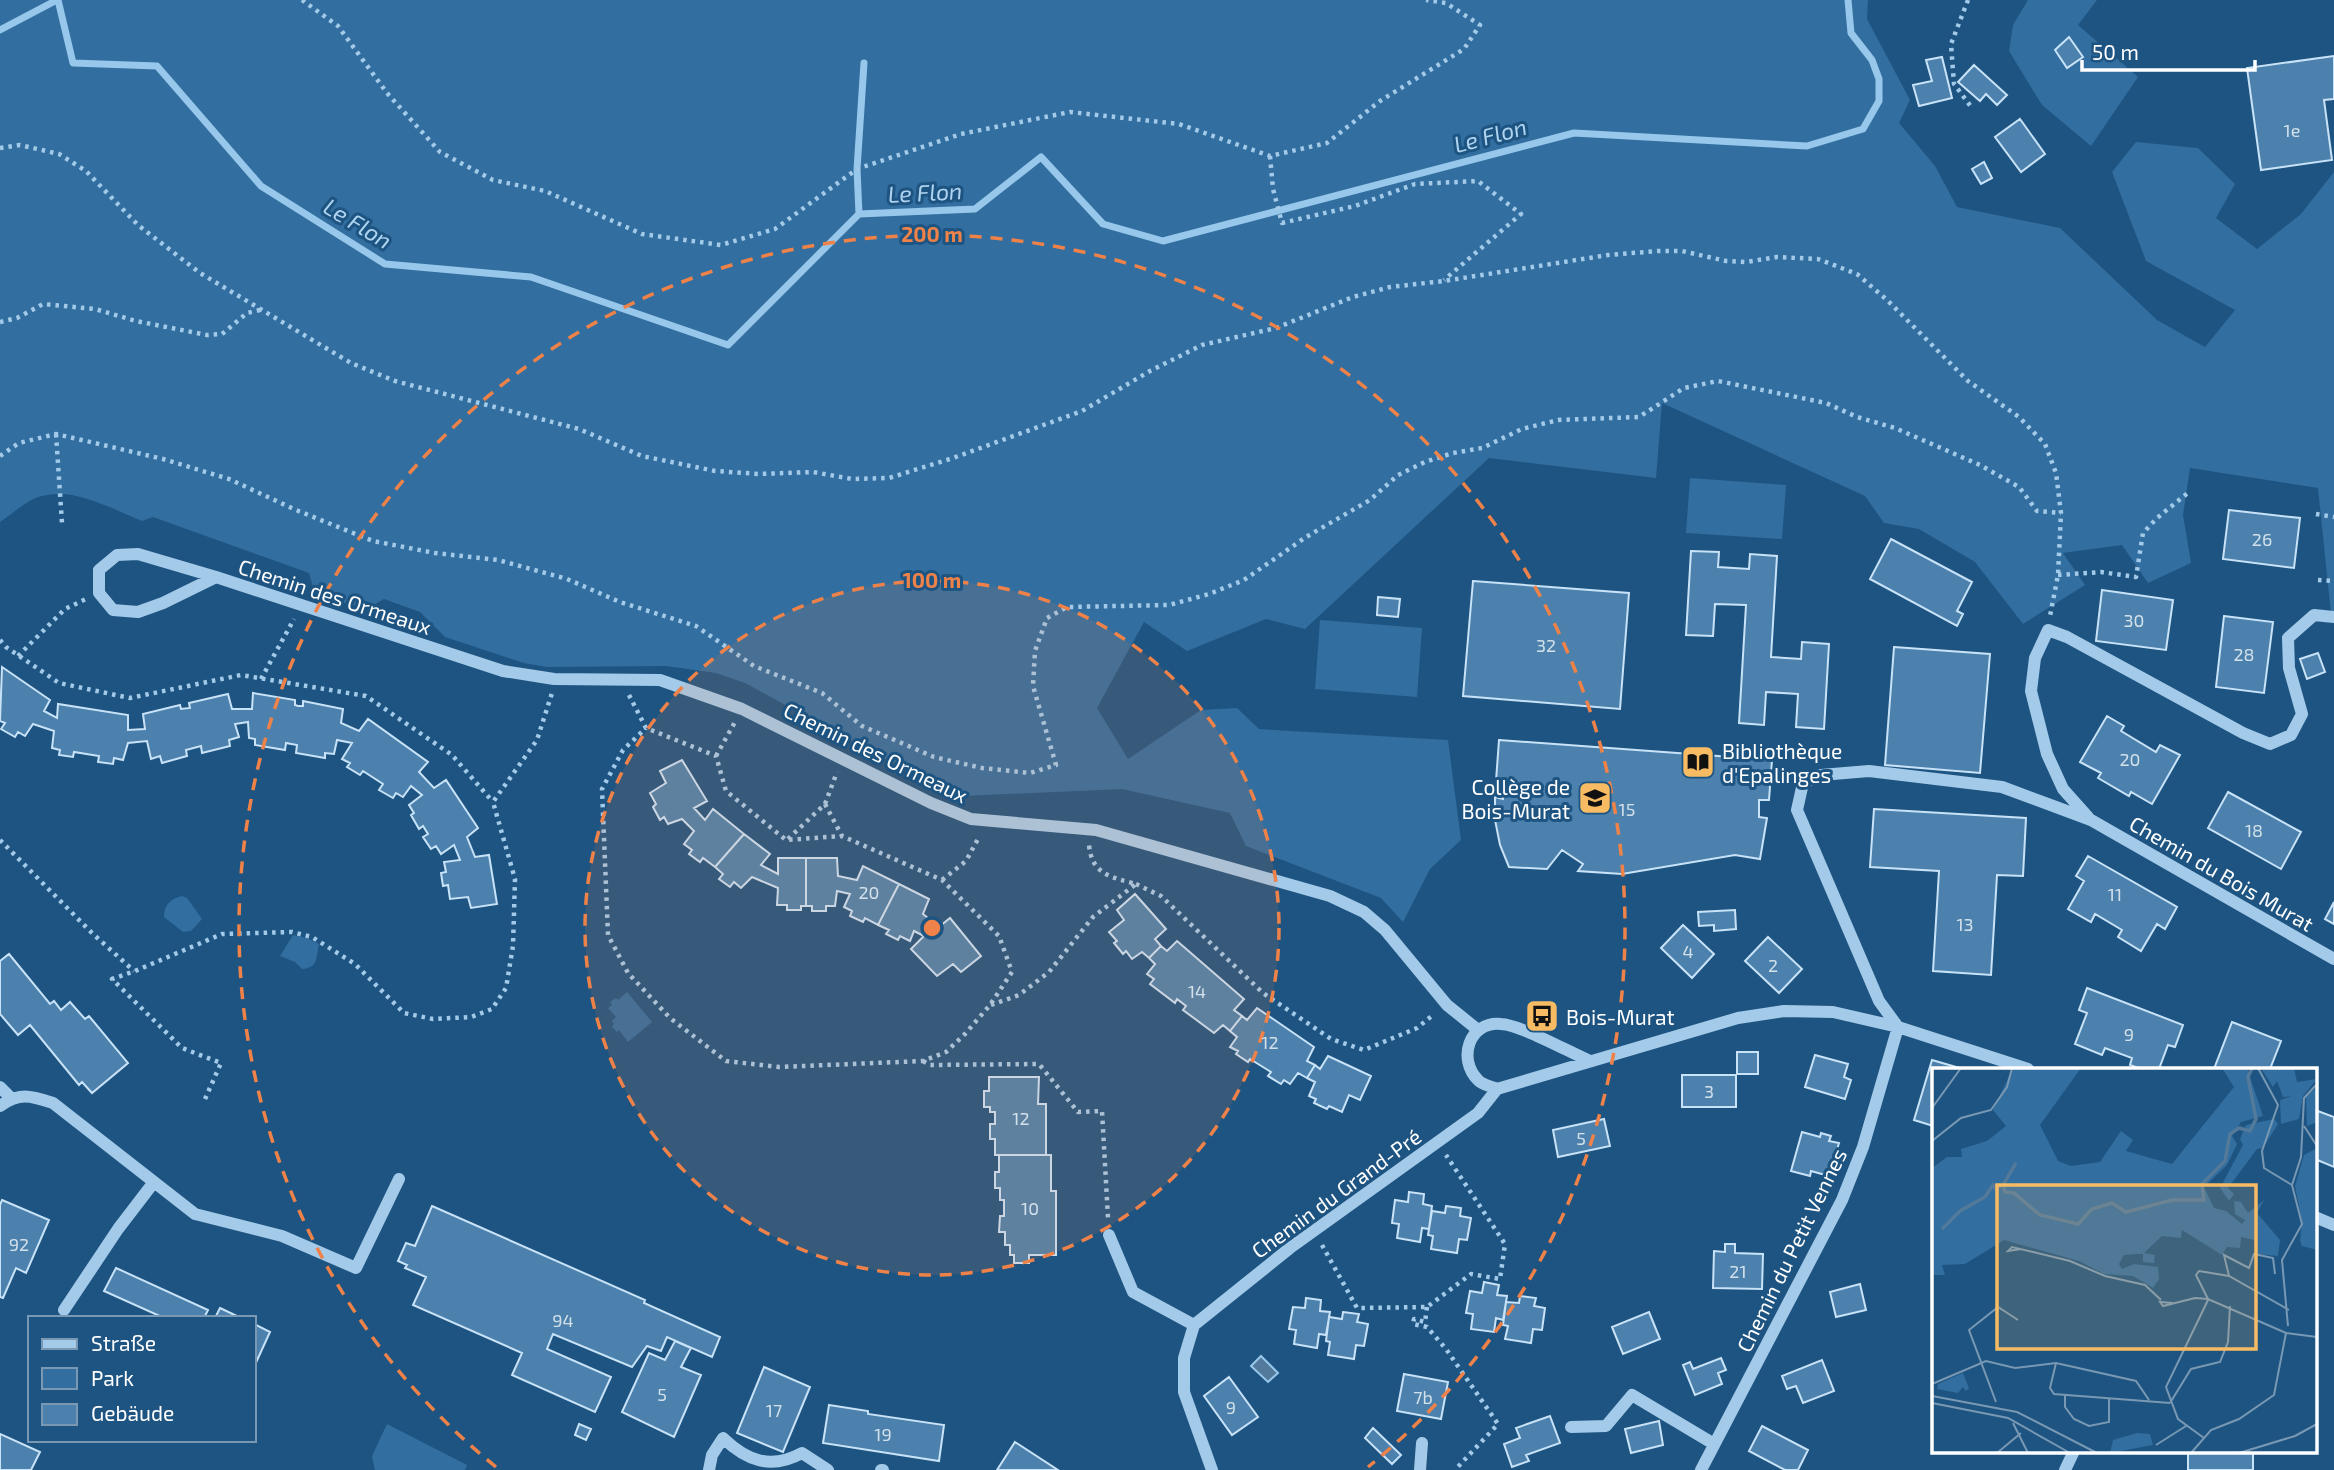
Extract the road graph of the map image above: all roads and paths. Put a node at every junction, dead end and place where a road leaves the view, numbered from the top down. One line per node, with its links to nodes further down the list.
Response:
1 (302, 0): 6 (path)
2 (1426, 0): 6 (path)
3 (1968, 0): 4 (path)
4 (1972, 108)
5 (0, 148): 8 (path)
6 (1270, 156): 7 (path)
7 (1444, 281): 8 (path); 13 (path)
8 (261, 310): 9 (path)
9 (0, 322)
10 (56, 435): 11 (path); 13 (path); 16 (path)
11 (0, 456)
12 (2189, 492): 17 (path)
13 (2061, 513): 17 (path)
14 (2316, 514): 15 (path)
15 (2334, 517)
16 (62, 523)
17 (2058, 575): 24 (path)
18 (216, 577): 18 (street, Chemin des Ormeaux); 49 (street, Chemin des Ormeaux)
19 (2318, 580): 20 (path)
20 (2334, 581)
21 (88, 598): 26 (path)
22 (298, 612): 27 (path)
23 (2334, 617): 24 (street)
24 (2048, 630): 36 (street, Chemin du Bois Murat)
25 (0, 640): 26 (path)
26 (18, 656): 27 (path)
27 (261, 679): 34 (path)
28 (553, 689): 34 (path)
29 (629, 694): 31 (path)
30 (736, 721): 32 (path)
31 (646, 728): 32 (path); 50 (path)
32 (716, 756): 40 (path)
33 (838, 771): 35 (path)
34 (493, 802): 45 (path)
35 (825, 804): 38 (path); 40 (path)
36 (2091, 820): 44 (street, Chemin du Bois Murat); 48 (street, Chemin du Bois Murat)
37 (981, 833): 42 (path)
38 (842, 836): 40 (path); 42 (path)
39 (0, 840): 45 (path)
40 (786, 841)
41 (1089, 842): 43 (path)
42 (942, 880): 46 (path)
43 (1136, 884): 46 (path); 47 (path)
44 (2334, 959)
45 (135, 971): 56 (path)
46 (990, 1005): 50 (path)
47 (1436, 1013)
48 (1898, 1027): 51 (street); 52 (street); 70 (street, Chemin du Petit Vennes)
49 (1478, 1030): 51 (street); 54 (street)
50 (923, 1061): 64 (path)
51 (1590, 1061): 54 (street)
52 (2025, 1068)
53 (0, 1087): 55 (street)
54 (1497, 1088): 58 (street, Chemin du Grand-Pré)
55 (11, 1098): 57 (street); 60 (street)
56 (205, 1099)
57 (0, 1106)
58 (1438, 1142): 63 (street, Chemin du Grand-Pré); 65 (path)
59 (399, 1180): 60 (street)
60 (154, 1182): 66 (street)
61 (2316, 1217): 62 (street)
62 (2334, 1225)
63 (1314, 1231): 65 (path); 67 (street, Chemin du Grand-Pré)
64 (1109, 1235): 67 (street)
65 (1427, 1307): 76 (path)
66 (64, 1310)
67 (1194, 1325): 74 (street)
68 (1571, 1427): 70 (street)
69 (1422, 1443): 75 (street)
70 (1714, 1444): 77 (street, Chemin du Petit Vennes)
71 (2073, 1452): 78 (street)
72 (709, 1470): 73 (street)
73 (828, 1470)
74 (1212, 1470)
75 (1420, 1470)
76 (1455, 1470)
77 (1701, 1470)
78 (2064, 1470)

